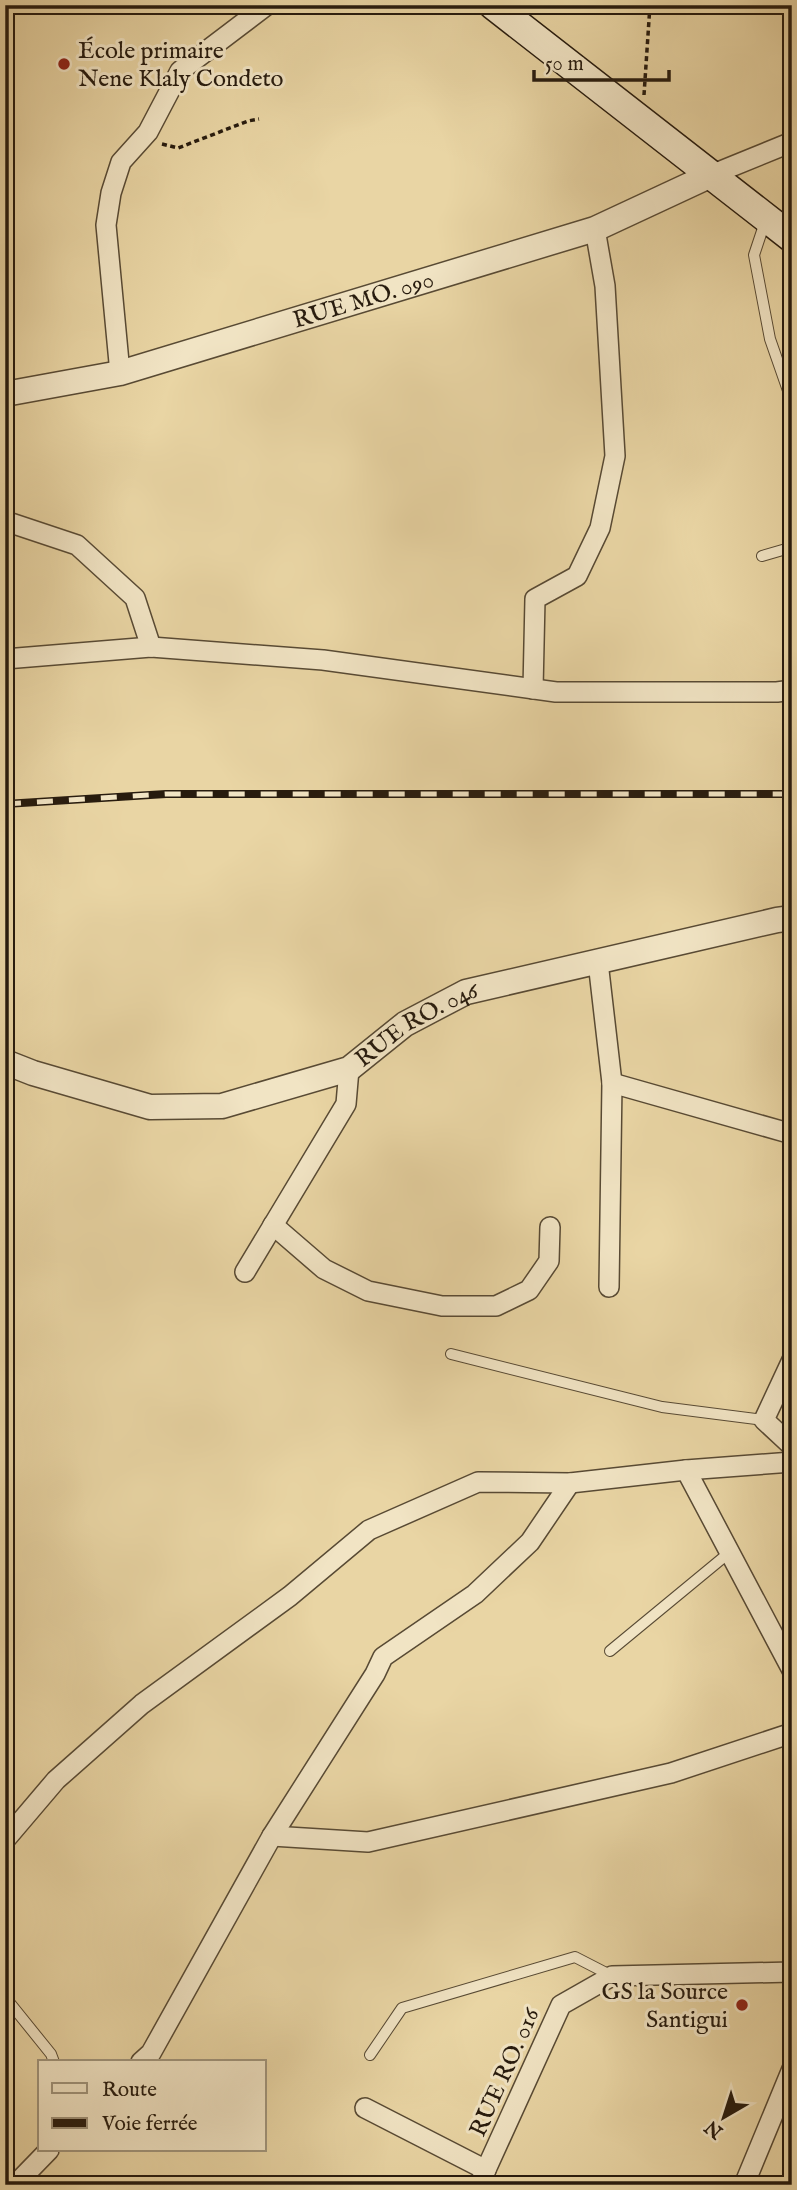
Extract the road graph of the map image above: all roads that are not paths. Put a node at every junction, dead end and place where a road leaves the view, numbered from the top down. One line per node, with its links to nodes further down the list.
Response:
1 (267, 5): 8 (street)
2 (493, 5): 4 (main road)
3 (792, 142): 4 (street)
4 (711, 175): 5 (main road); 6 (street, RUE MO. 090)
5 (767, 219): 7 (main road); 10 (lane)
6 (595, 229): 8 (street, RUE MO. 090); 16 (street)
7 (792, 238)
8 (120, 373): 9 (street, RUE MO. 090)
9 (5, 394)
10 (792, 402)
11 (5, 521): 14 (street)
12 (792, 540): 13 (lane)
13 (762, 556)
14 (152, 648): 15 (street); 16 (street)
15 (5, 659)
16 (533, 689): 17 (street)
17 (792, 690)
18 (792, 918): 19 (street, RUE RO. 046)
19 (598, 962): 21 (street, RUE RO. 046); 22 (street)
20 (5, 1062): 21 (street, RUE RO. 046)
21 (349, 1069): 24 (street)
22 (612, 1083): 23 (street); 27 (street)
23 (792, 1134)
24 (273, 1225): 25 (street); 26 (street)
25 (550, 1227)
26 (246, 1272)
27 (609, 1287)
28 (451, 1354): 30 (lane)
29 (792, 1360): 30 (street)
30 (764, 1420): 31 (street)
31 (792, 1446)
32 (792, 1462): 33 (street)
33 (686, 1470): 34 (street); 35 (street)
34 (570, 1483): 39 (street); 40 (street)
35 (730, 1552): 36 (lane); 37 (street)
36 (610, 1651)
37 (792, 1670)
38 (792, 1733): 39 (street)
39 (272, 1836): 46 (street)
40 (5, 1840)
41 (792, 1972): 42 (street, RUE RO. 016)
42 (612, 1976): 44 (lane); 50 (street, RUE RO. 016)
43 (5, 1997): 45 (lane)
44 (370, 2055)
45 (53, 2060)
46 (143, 2060)
47 (792, 2069): 52 (street)
48 (365, 2108): 50 (street)
49 (47, 2152): 51 (street)
50 (483, 2177)
51 (15, 2185)
52 (744, 2185)

